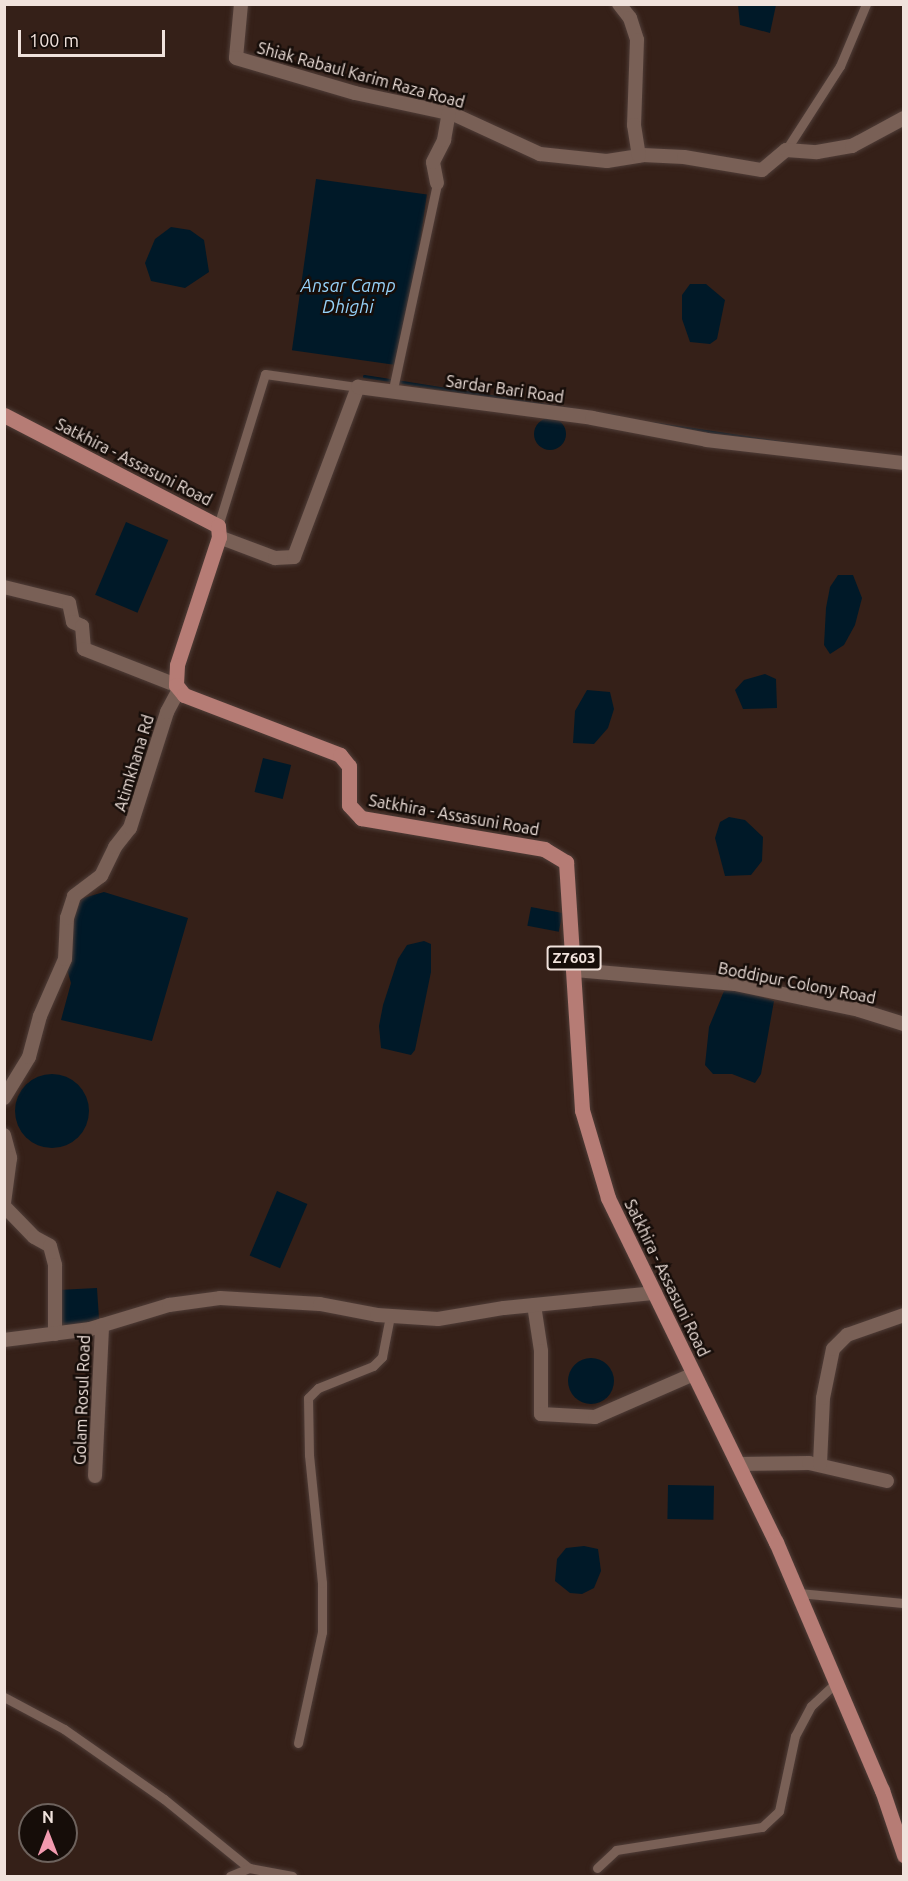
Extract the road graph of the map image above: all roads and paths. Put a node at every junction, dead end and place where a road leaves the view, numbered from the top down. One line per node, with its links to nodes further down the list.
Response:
1 (241, 4): 4 (main road, Shiak Rabaul Karim Raza Road)
2 (619, 4): 7 (main road)
3 (866, 4): 6 (street)
4 (449, 113): 7 (main road, Shiak Rabaul Karim Raza Road); 8 (main road)
5 (903, 118): 6 (main road)
6 (786, 150): 7 (main road, Shiak Rabaul Karim Raza Road)
7 (639, 156)
8 (437, 183): 10 (street)
9 (358, 387): 10 (main road, Sardar Bari Road); 13 (street); 13 (main road)
10 (393, 389): 12 (main road, Sardar Bari Road)
11 (4, 415): 13 (main road, Satkhira - Assasuni Road)
12 (903, 463)
13 (218, 531): 15 (main road)
14 (4, 586): 15 (main road)
15 (177, 687): 16 (main road, Satkhira - Assasuni Road / Z7603); 18 (main road, Atimkhana Rd)
16 (575, 970): 17 (main road, Boddipur Colony Road); 21 (main road, Satkhira - Assasuni Road / Z7603)
17 (903, 1024)
18 (4, 1098)
19 (4, 1135): 20 (main road)
20 (4, 1204): 26 (main road)
21 (655, 1293): 22 (main road); 28 (main road, Satkhira - Assasuni Road / Z7603)
22 (534, 1305): 24 (main road); 28 (main road)
23 (903, 1315): 30 (main road)
24 (390, 1316): 25 (main road); 37 (street)
25 (102, 1325): 26 (main road); 31 (main road, Golam Rosul Road)
26 (55, 1334): 27 (main road)
27 (4, 1340)
28 (694, 1374): 29 (main road, Satkhira - Assasuni Road / Z7603)
29 (738, 1464): 30 (main road); 33 (main road, Satkhira - Assasuni Road / Z7603)
30 (820, 1464): 32 (main road)
31 (95, 1476)
32 (887, 1481)
33 (798, 1593): 34 (street); 35 (main road, Satkhira - Assasuni Road / Z7603)
34 (903, 1602)
35 (836, 1683): 38 (main road, Satkhira - Assasuni Road / Z7603); 40 (street)
36 (4, 1697): 39 (street)
37 (298, 1743)
38 (903, 1855)
39 (249, 1868): 41 (street); 42 (street)
40 (597, 1868)
41 (230, 1876)
42 (292, 1876)

